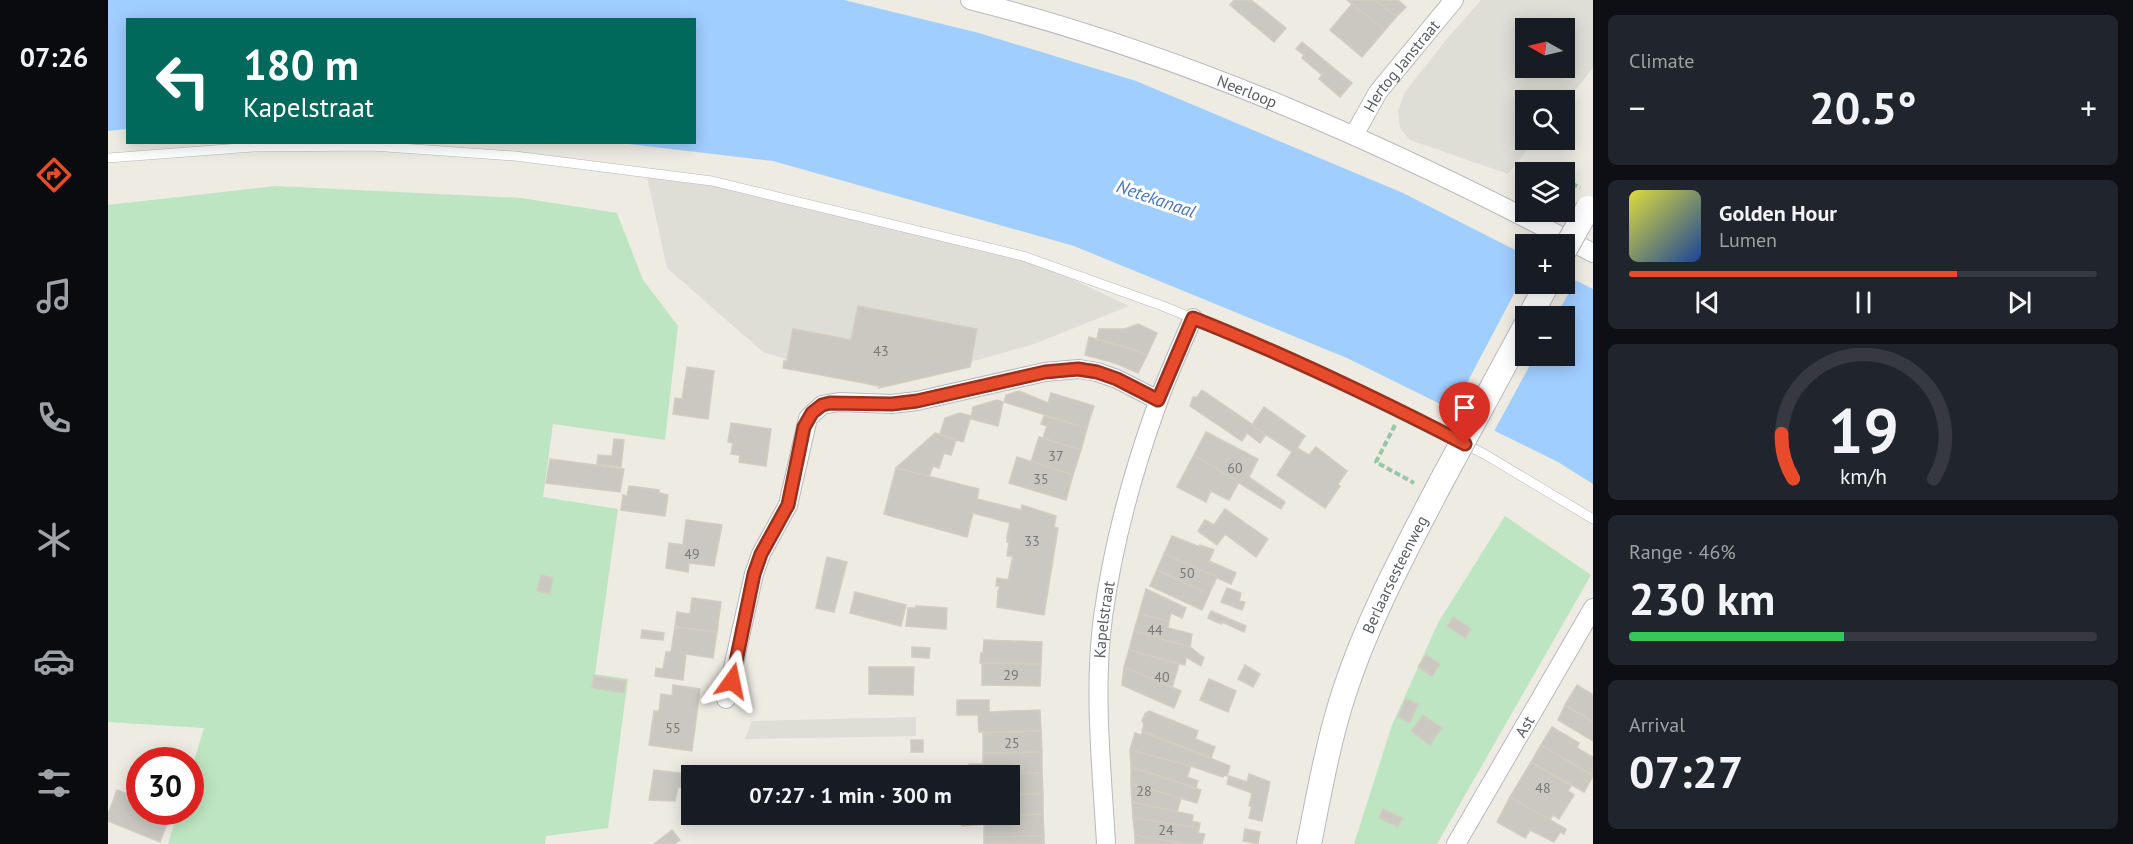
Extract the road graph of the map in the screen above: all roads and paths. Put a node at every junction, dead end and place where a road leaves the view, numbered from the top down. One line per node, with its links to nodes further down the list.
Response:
1 (970, 0): 3 (street, Neerloop)
2 (1454, 0): 3 (street, Hertog Janstraat)
3 (1353, 135): 7 (street, Neerloop)
4 (108, 158): 8 (lane)
5 (1586, 198): 6 (street, bridge)
6 (1571, 234)
7 (1593, 253)
8 (1193, 318): 10 (street, Kapelstraat); 11 (lane)
9 (1515, 344): 17 (street, Berlaarsesteenweg, bridge)
10 (1158, 400): 15 (street); 16 (street, Kapelstraat)
11 (1402, 411): 12 (path); 13 (lane)
12 (1418, 484)
13 (1593, 519)
14 (1593, 608): 18 (street, Ast)
15 (726, 699)
16 (1106, 844)
17 (1309, 844)
18 (1456, 844)

